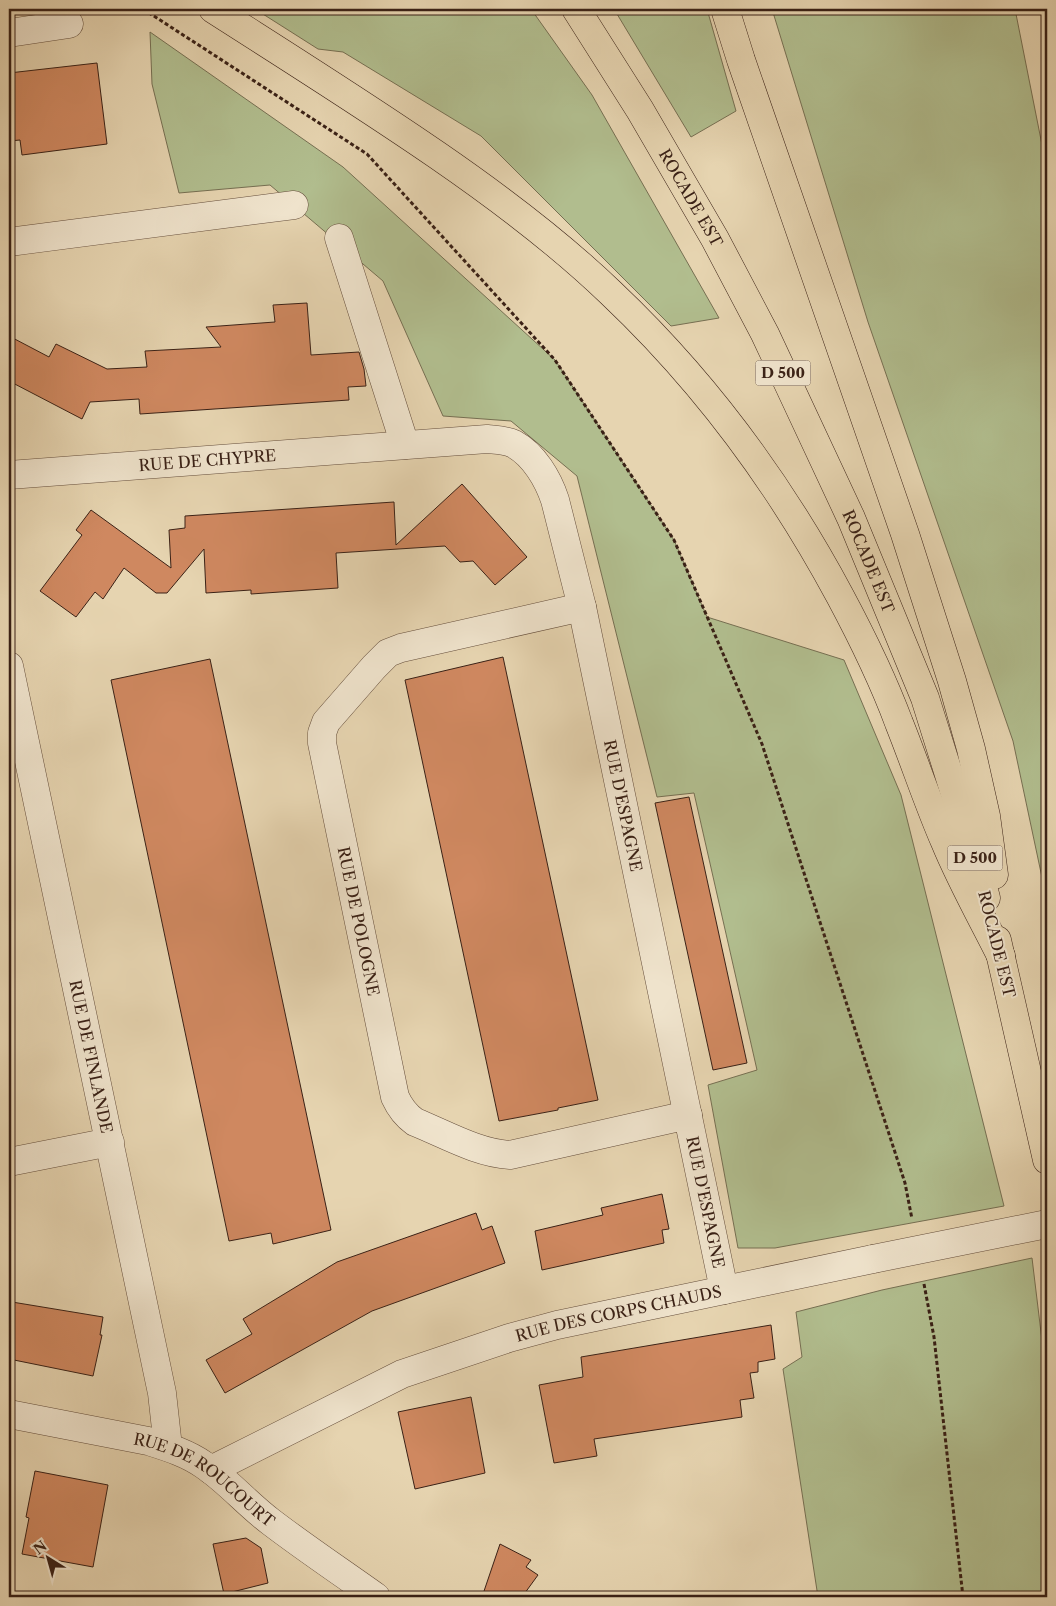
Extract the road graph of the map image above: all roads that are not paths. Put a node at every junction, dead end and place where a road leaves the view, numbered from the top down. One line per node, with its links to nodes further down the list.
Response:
1 (213, 9): 13 (highway)
2 (576, 9): 13 (highway, ROCADE EST / D 500)
3 (725, 9): 13 (highway)
4 (69, 24): 5 (street)
5 (9, 33)
6 (294, 205): 8 (street)
7 (339, 238): 9 (street)
8 (9, 242)
9 (405, 445): 10 (street, RUE DE CHYPRE); 11 (street, RUE D'ESPAGNE)
10 (9, 475)
11 (582, 607): 14 (street, RUE D'ESPAGNE); 14 (street, RUE DE POLOGNE)
12 (9, 666): 15 (street, RUE DE FINLANDE)
13 (1001, 956): 16 (highway, ROCADE EST / D 500)
14 (688, 1115): 19 (street, RUE D'ESPAGNE)
15 (110, 1142): 17 (street); 21 (street, RUE DE FINLANDE)
16 (1047, 1160)
17 (9, 1162)
18 (1047, 1224): 19 (street, RUE DES CORPS CHAUDS, bridge)
19 (724, 1290): 22 (street, RUE DES CORPS CHAUDS)
20 (9, 1414): 21 (street, RUE DE ROUCOURT)
21 (168, 1447): 22 (street, RUE DE ROUCOURT)
22 (211, 1470): 23 (street, RUE DE ROUCOURT)
23 (376, 1597)

